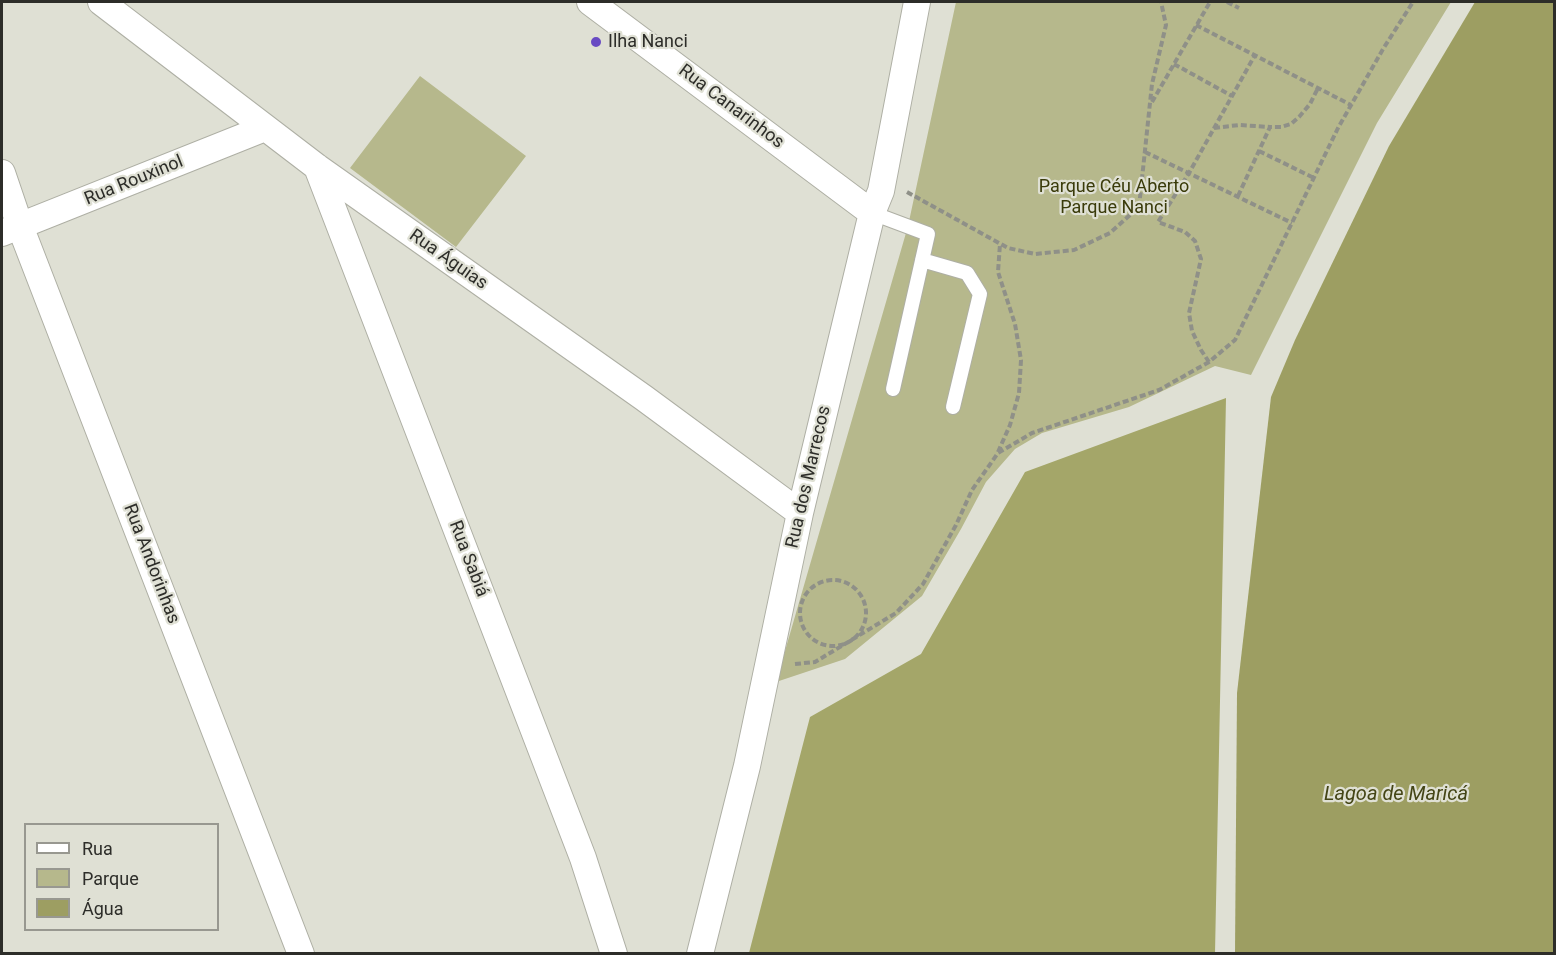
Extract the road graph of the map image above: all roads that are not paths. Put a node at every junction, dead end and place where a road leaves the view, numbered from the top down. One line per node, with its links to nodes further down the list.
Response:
1 (101, 2): 4 (street, Rua Águias)
2 (590, 2): 7 (street, Rua Canarinhos)
3 (917, 2): 7 (street, Rua dos Marrecos)
4 (266, 128): 5 (street, Rua Águias); 8 (street, Rua Rouxinol)
5 (317, 167): 12 (street, Rua Águias); 14 (street, Rua Sabiá)
6 (2, 173): 8 (street, Rua Andorinhas)
7 (872, 213): 9 (lane); 12 (street, Rua dos Marrecos)
8 (11, 230): 13 (street, Rua Andorinhas)
9 (922, 260): 10 (lane); 11 (lane)
10 (893, 389)
11 (953, 407)
12 (800, 513): 15 (street, Rua dos Marrecos)
13 (301, 954)
14 (614, 954)
15 (700, 954)

